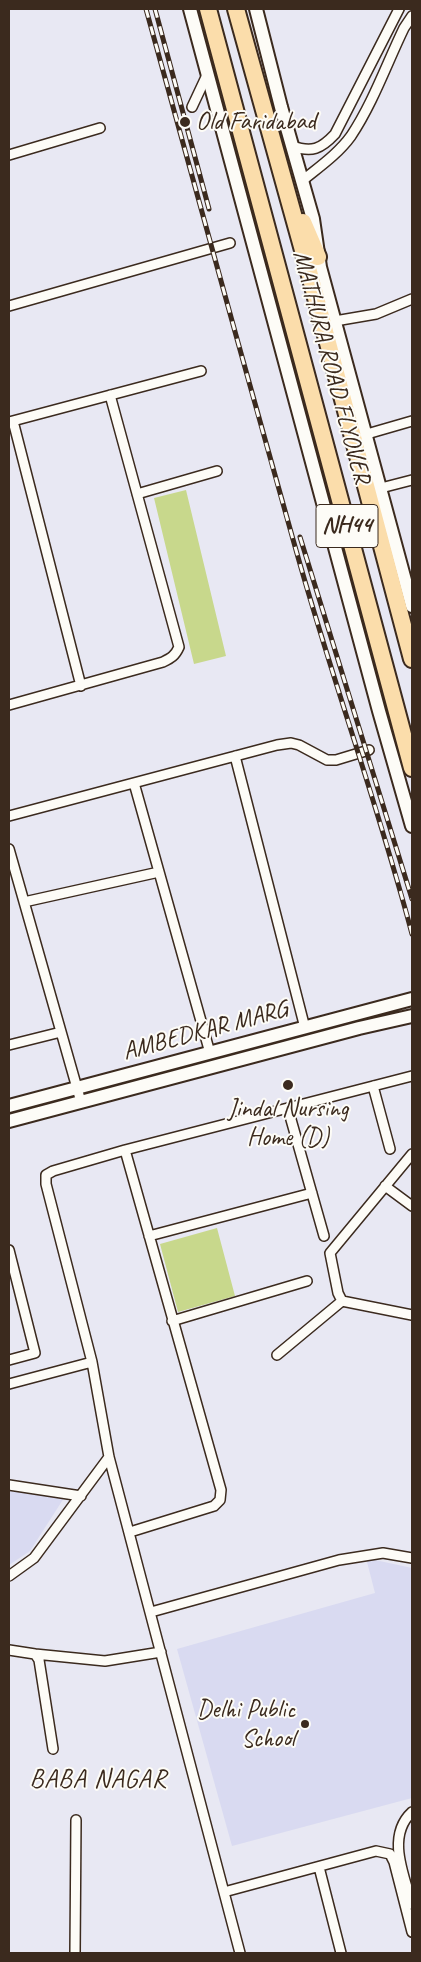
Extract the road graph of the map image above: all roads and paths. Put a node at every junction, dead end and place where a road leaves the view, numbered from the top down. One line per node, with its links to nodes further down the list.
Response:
1 (190, 9): 7 (main road)
2 (208, 9): 34 (highway, MATHURA ROAD FLYOVER / NH44)
3 (236, 9): 12 (highway, NH44)
4 (256, 9): 10 (main road)
5 (399, 9): 10 (street)
6 (412, 16): 13 (street)
7 (208, 75): 8 (street); 37 (main road)
8 (192, 107)
9 (100, 128): 11 (street)
10 (292, 146): 13 (main road)
11 (9, 155)
12 (279, 167): 15 (highway); 29 (highway, MATHURA ROAD FLYOVER / NH44)
13 (302, 181): 15 (main road)
14 (230, 244): 17 (street)
15 (318, 257): 18 (main road)
16 (412, 299): 18 (street)
17 (9, 306)
18 (335, 321): 23 (main road)
19 (201, 371): 20 (street)
20 (110, 395): 22 (street); 27 (street)
21 (412, 421): 23 (street)
22 (11, 422): 30 (street)
23 (367, 434): 26 (main road)
24 (216, 471): 27 (street)
25 (412, 480): 26 (street)
26 (381, 488): 28 (main road)
27 (137, 494): 30 (street)
28 (412, 606)
29 (412, 659)
30 (81, 686): 31 (street)
31 (9, 705)
32 (369, 750): 33 (street)
33 (235, 756): 35 (street); 43 (street)
34 (412, 768)
35 (134, 783): 36 (street); 39 (street)
36 (9, 816)
37 (412, 826)
38 (9, 849): 40 (street)
39 (159, 872): 40 (street); 46 (street)
40 (24, 902): 44 (street)
41 (412, 999): 43 (main road, AMBEDKAR MARG)
42 (412, 1016): 50 (main road, AMBEDKAR MARG)
43 (305, 1028): 46 (main road, AMBEDKAR MARG)
44 (61, 1032): 45 (street); 49 (street)
45 (9, 1044)
46 (210, 1052): 49 (main road, AMBEDKAR MARG)
47 (412, 1076): 48 (street)
48 (373, 1086): 52 (street); 54 (street)
49 (77, 1088): 50 (street); 51 (main road, AMBEDKAR MARG)
50 (81, 1102): 53 (main road, AMBEDKAR MARG)
51 (9, 1106)
52 (288, 1109): 55 (street); 58 (street)
53 (9, 1121)
54 (390, 1149)
55 (125, 1150): 60 (street); 69 (street)
56 (412, 1154): 57 (street)
57 (385, 1186): 59 (street); 64 (street)
58 (312, 1194): 60 (street); 61 (street)
59 (412, 1206)
60 (149, 1236): 66 (street)
61 (324, 1236)
62 (9, 1250): 68 (street)
63 (307, 1281): 66 (street)
64 (342, 1301): 65 (street); 67 (street)
65 (412, 1315)
66 (172, 1321): 74 (street)
67 (277, 1356)
68 (9, 1360)
69 (92, 1362): 70 (street); 71 (street)
70 (9, 1384)
71 (110, 1457): 73 (street); 74 (street)
72 (9, 1485): 73 (street)
73 (81, 1496): 76 (street)
74 (130, 1532): 77 (street)
75 (412, 1558): 77 (street)
76 (9, 1576)
77 (151, 1612): 79 (street)
78 (9, 1650): 80 (street)
79 (161, 1652): 80 (street); 85 (street)
80 (35, 1654): 81 (street)
81 (53, 1749)
82 (412, 1812): 86 (street)
83 (76, 1820): 88 (street)
84 (319, 1867): 85 (street); 87 (street); 90 (street)
85 (224, 1892): 89 (street)
86 (412, 1904)
87 (412, 1932)
88 (75, 1953)
89 (240, 1953)
90 (341, 1953)

